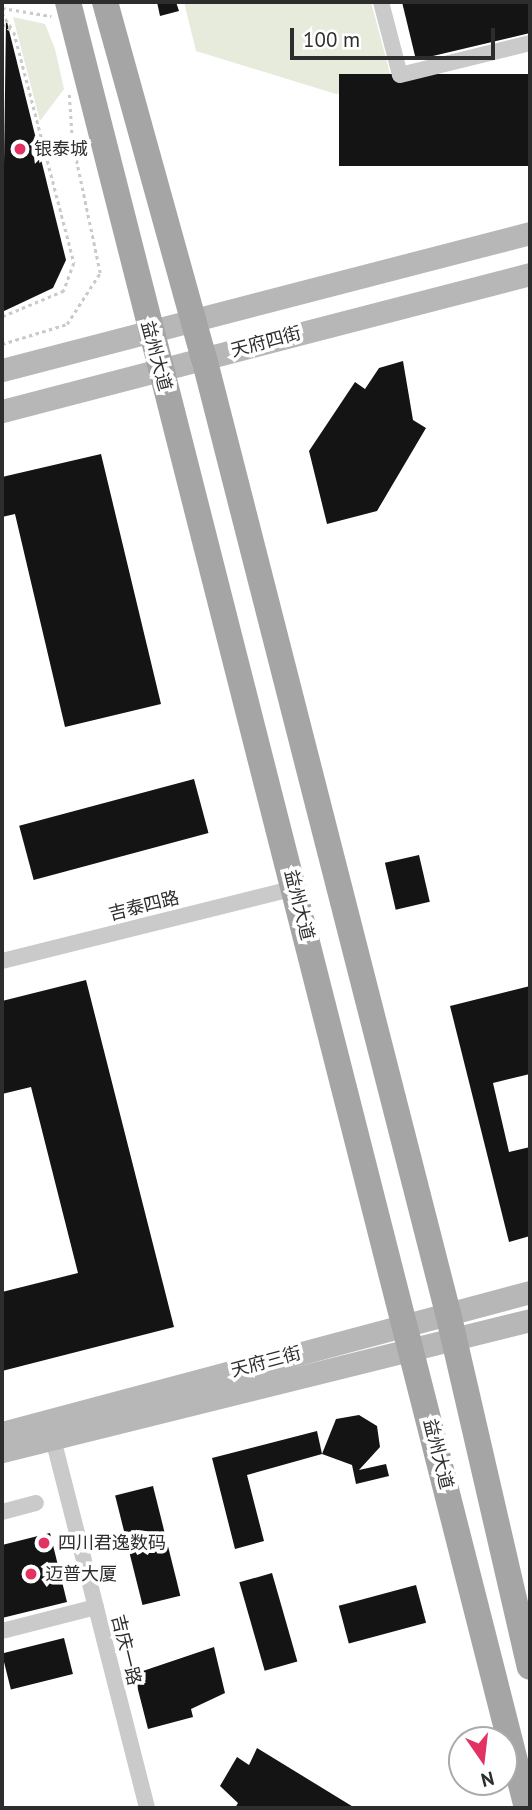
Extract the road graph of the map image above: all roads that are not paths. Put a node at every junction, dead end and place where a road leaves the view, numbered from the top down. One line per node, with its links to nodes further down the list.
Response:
1 (105, 2): 7 (main road)
2 (381, 2): 4 (street)
3 (56, 9): 8 (main road, 益州大道)
4 (530, 43)
5 (530, 233): 7 (street)
6 (530, 274): 9 (street, 天府四街)
7 (194, 320): 8 (street); 9 (main road)
8 (149, 332): 10 (street); 11 (main road, 益州大道)
9 (204, 358): 11 (street, 天府四街); 16 (main road)
10 (2, 370)
11 (160, 370): 12 (street, 天府四街); 13 (main road, 益州大道)
12 (2, 411)
13 (295, 888): 14 (street, 吉泰四路); 18 (main road, 益州大道)
14 (2, 961)
15 (530, 1292): 16 (street, 天府三街)
16 (448, 1313): 18 (street, 天府三街); 19 (main road)
17 (530, 1320): 19 (street, 天府三街)
18 (404, 1324): 20 (main road, 益州大道); 21 (street, 天府三街)
19 (455, 1340): 20 (street, 天府三街); 28 (main road)
20 (412, 1351): 21 (street, 天府三街); 30 (main road, 益州大道)
21 (50, 1429): 22 (street, 天府三街); 23 (street, 天府三街); 26 (street, 吉庆一路)
22 (2, 1433)
23 (2, 1451)
24 (36, 1503): 25 (street)
25 (2, 1512)
26 (96, 1607): 27 (street); 29 (street, 吉庆一路)
27 (2, 1631)
28 (530, 1667)
29 (147, 1808)
30 (527, 1808)

